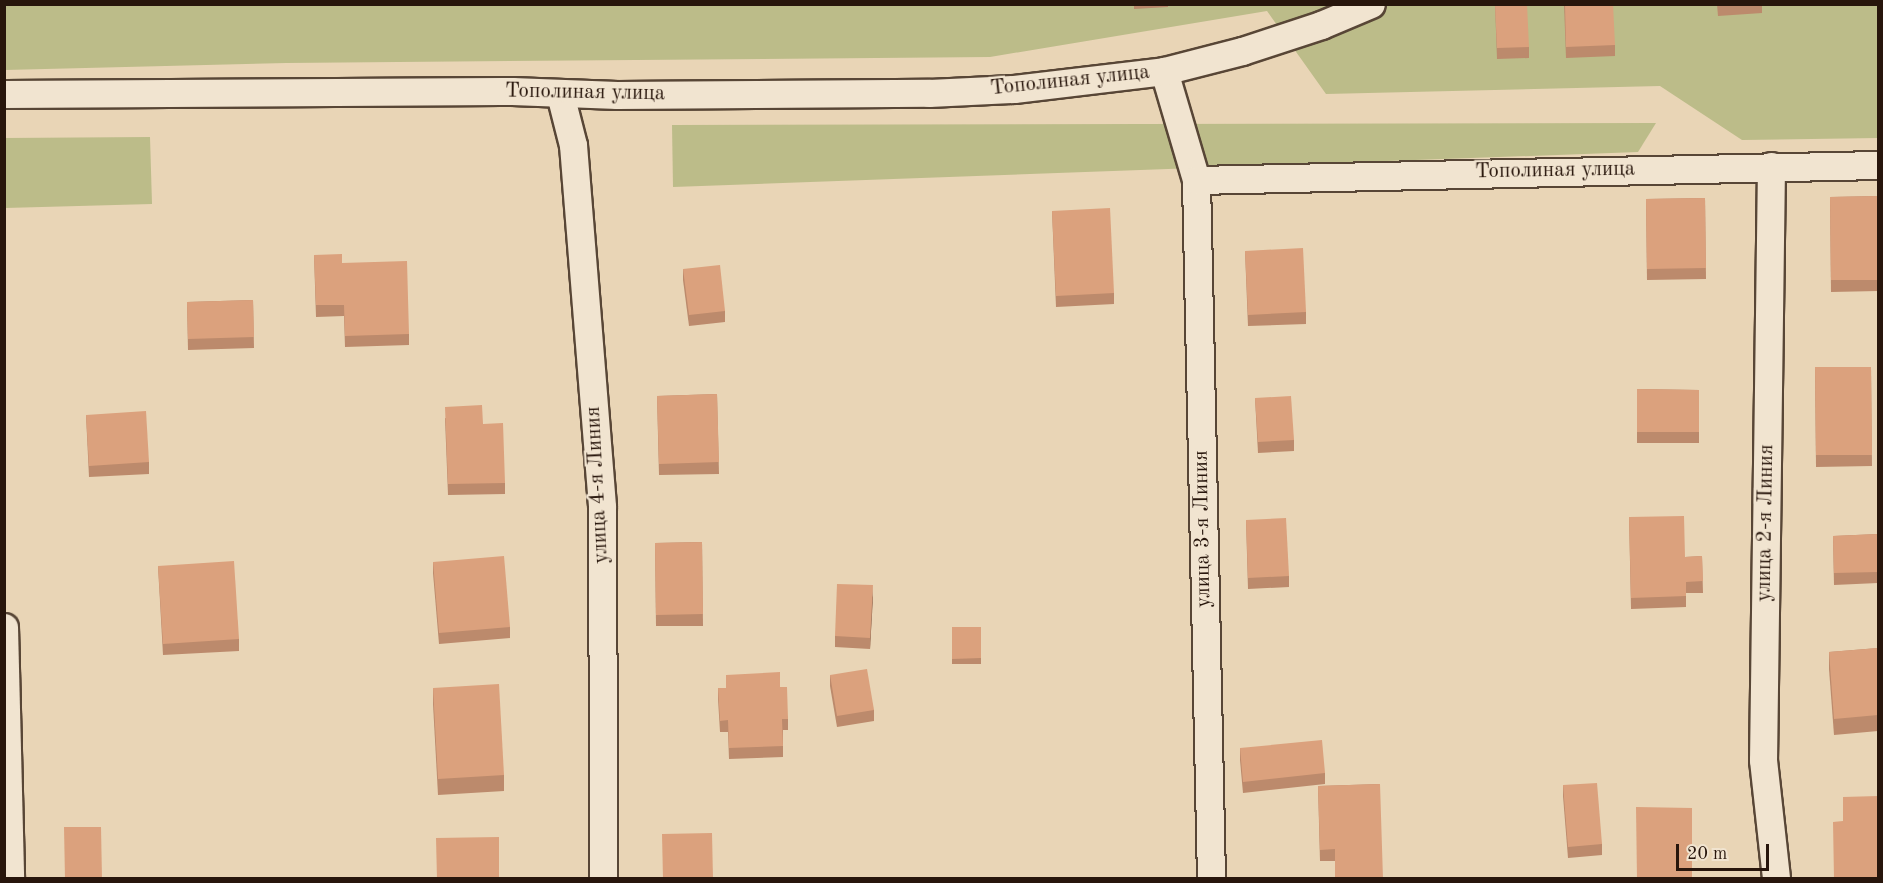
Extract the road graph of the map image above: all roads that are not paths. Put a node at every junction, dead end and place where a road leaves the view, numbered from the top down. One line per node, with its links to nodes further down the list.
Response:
1 (1371, 4): 2 (street, Тополиная улица)
2 (1164, 70): 4 (street, Тополиная улица); 7 (street, улица 3-я Линия)
3 (4, 94): 4 (street, Тополиная улица)
4 (560, 94): 10 (street, улица 4-я Линия)
5 (1878, 165): 6 (street, Тополиная улица)
6 (1771, 166): 7 (street, Тополиная улица); 12 (street, улица 2-я Линия)
7 (1196, 180): 11 (street, улица 3-я Линия)
8 (4, 627): 9 (street)
9 (10, 879)
10 (603, 879)
11 (1211, 879)
12 (1776, 879)

